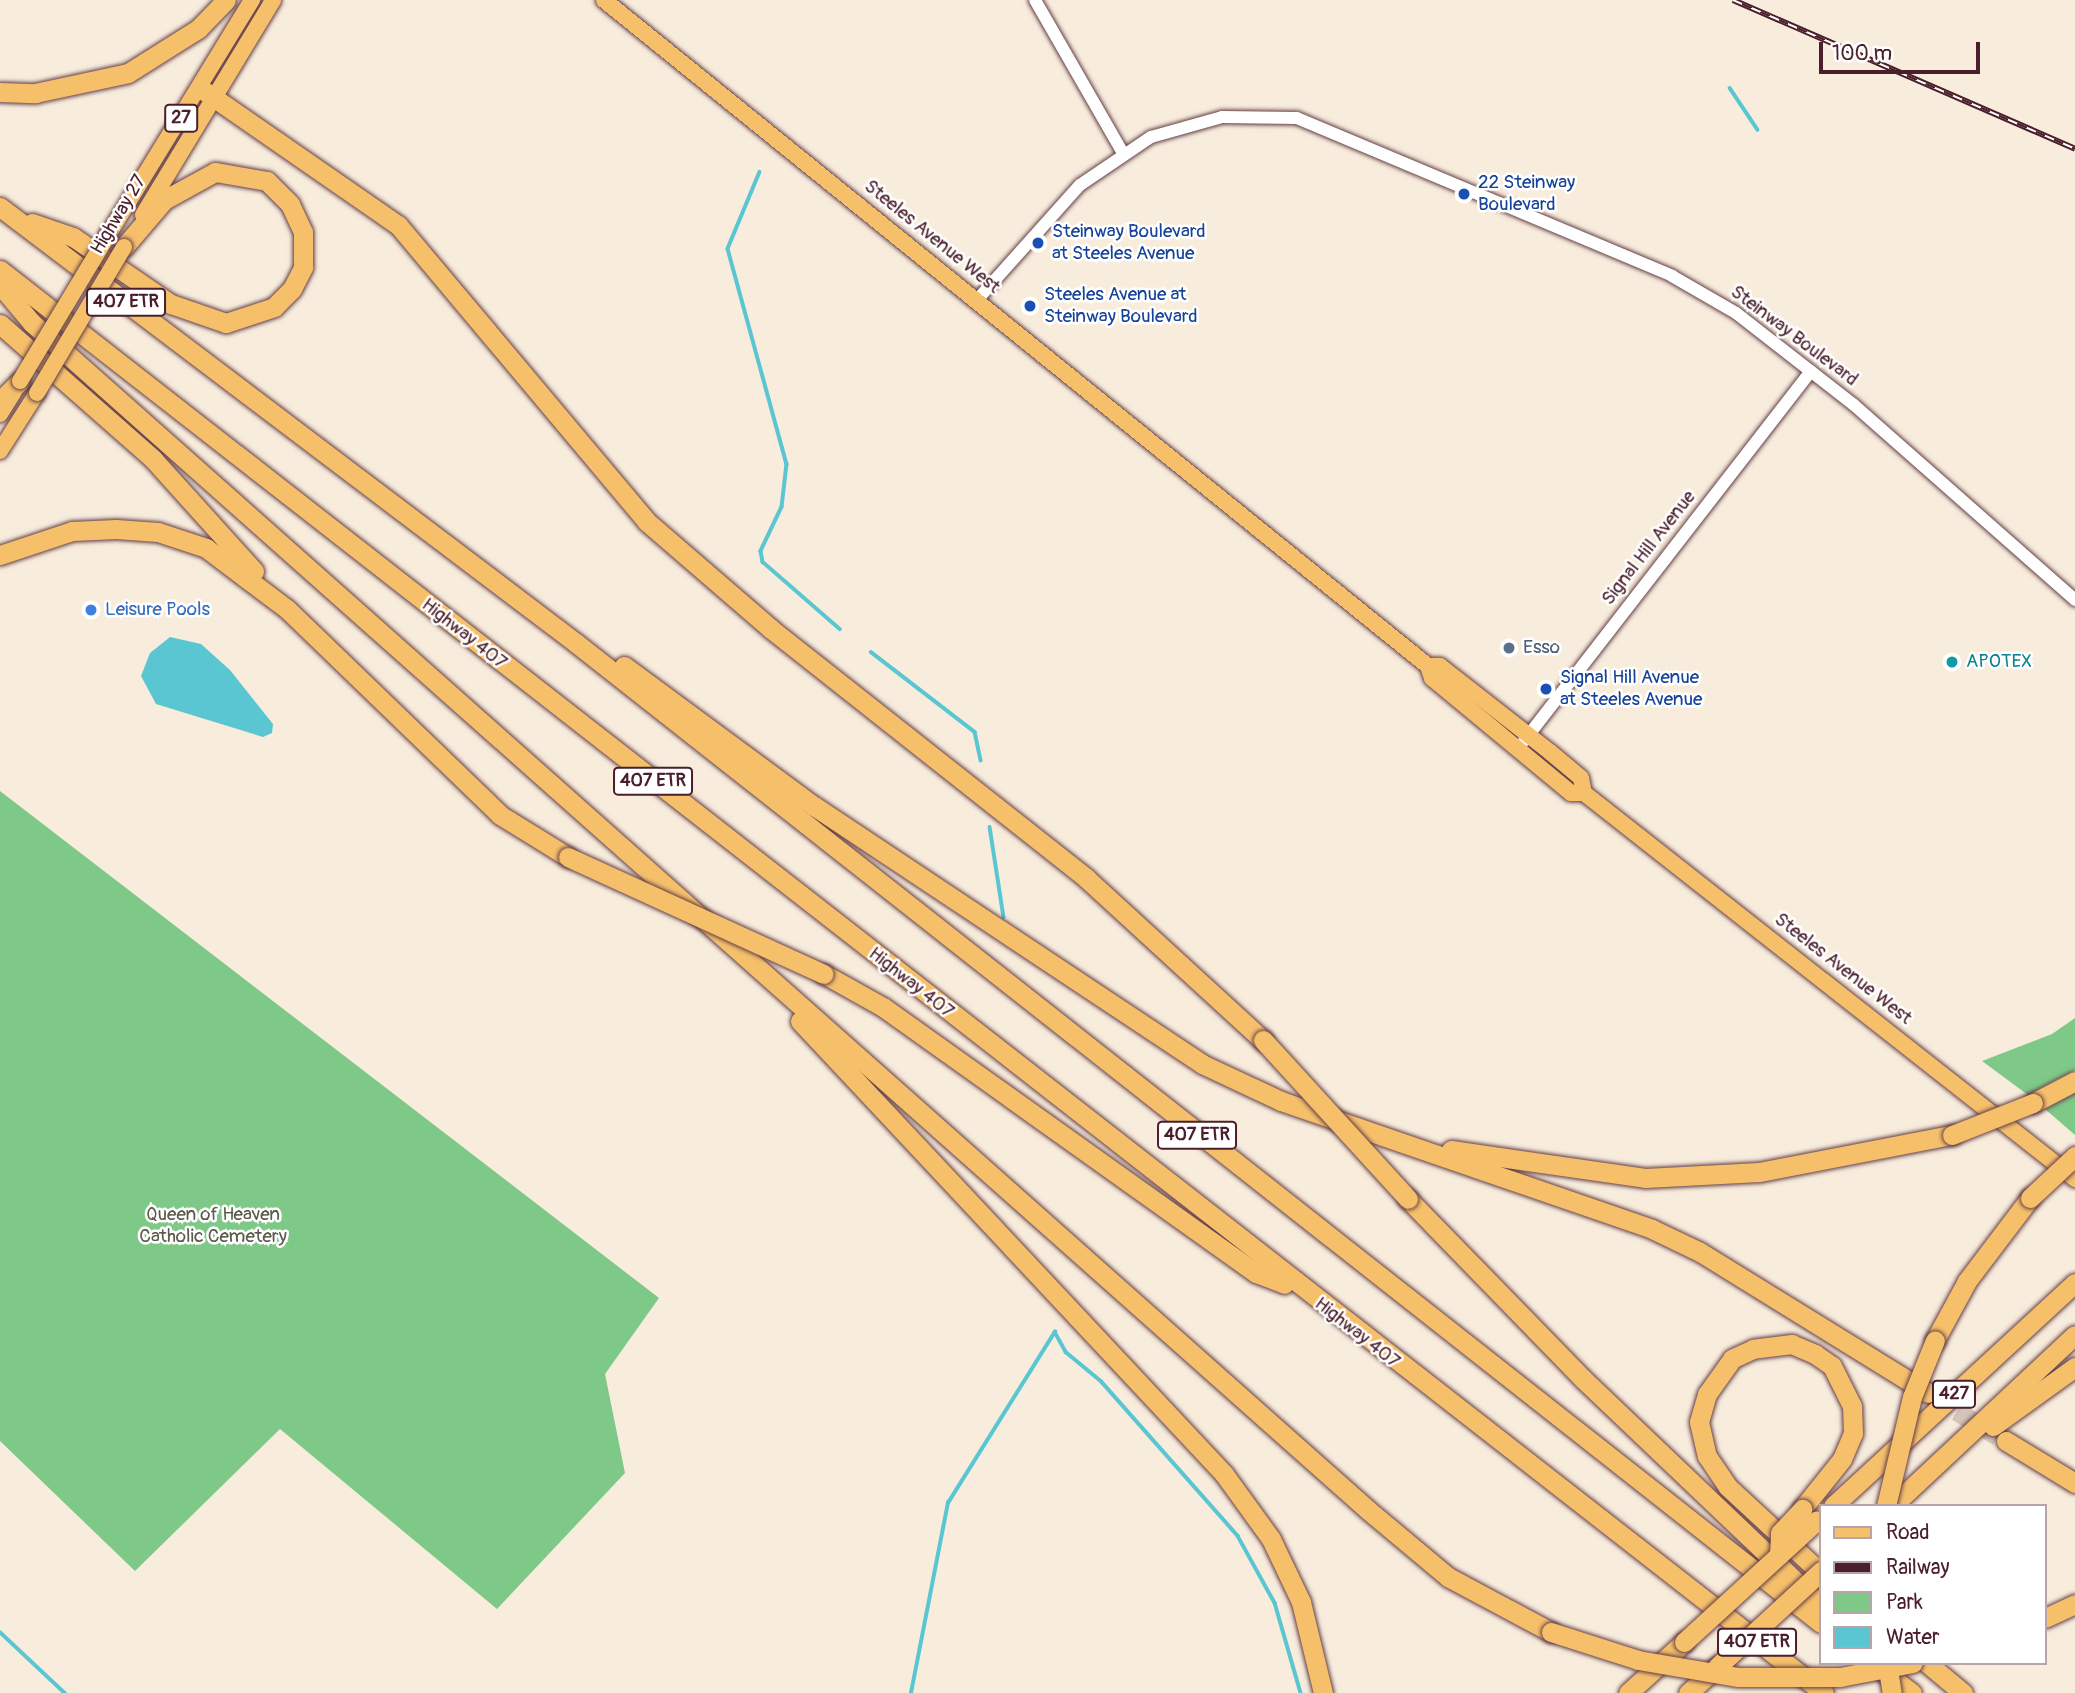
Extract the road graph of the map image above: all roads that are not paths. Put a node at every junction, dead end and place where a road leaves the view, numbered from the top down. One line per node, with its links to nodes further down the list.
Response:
1 (226, 0): 6 (highway)
2 (252, 0): 7 (main road, Highway 27 / 27)
3 (273, 0): 7 (main road, Highway 27 / 27)
4 (604, 0): 13 (main road, Steeles Avenue West)
5 (1035, 0): 8 (street)
6 (0, 92)
7 (207, 92): 10 (main road, Highway 27 / 27); 16 (main road, Highway 27 / 27, bridge); 45 (highway, bridge)
8 (1123, 153): 13 (street, Steinway Boulevard); 15 (street, Steinway Boulevard)
9 (7, 212): 10 (highway); 23 (highway, 407 ETR)
10 (124, 247): 19 (main road, Highway 27 / 27, bridge)
11 (0, 270): 31 (highway, Highway 407 / 407 ETR)
12 (0, 285): 25 (highway)
13 (977, 300): 24 (main road, Steeles Avenue West)
14 (0, 324): 22 (highway)
15 (1811, 371): 21 (street, Steinway Boulevard); 24 (street, Signal Hill Avenue)
16 (20, 381): 17 (highway); 18 (main road, Highway 27 / 27)
17 (0, 401)
18 (0, 414)
19 (0, 451)
20 (0, 555): 22 (highway)
21 (2075, 600)
22 (287, 609): 31 (highway, bridge)
23 (576, 643): 27 (highway); 47 (highway, 407 ETR)
24 (1523, 743): 29 (main road, Steeles Avenue West)
25 (764, 973): 51 (highway, bridge); 53 (highway)
26 (2075, 1081): 27 (highway, bridge)
27 (1405, 1145): 34 (highway)
28 (2075, 1156): 39 (highway, bridge)
29 (2075, 1179)
30 (2075, 1283): 38 (highway, 427)
31 (1306, 1293): 56 (highway, Highway 407 / 407 ETR)
32 (2075, 1335): 36 (highway, 427)
33 (2075, 1367): 36 (highway)
34 (1928, 1393)
35 (2006, 1441): 37 (highway)
36 (1929, 1471): 40 (highway, 427)
37 (2075, 1483)
38 (1835, 1504)
39 (1886, 1504)
40 (1894, 1504)
41 (1814, 1515): 42 (highway); 54 (highway, bridge)
42 (1820, 1571)
43 (1820, 1573): 55 (highway, bridge)
44 (2075, 1604): 46 (highway)
45 (1820, 1605)
46 (2047, 1617)
47 (1820, 1622)
48 (1876, 1665): 58 (highway)
49 (1885, 1665): 57 (highway, bridge)
50 (1886, 1665): 58 (highway)
51 (1902, 1665)
52 (1929, 1665): 59 (highway)
53 (1324, 1693)
54 (1628, 1693)
55 (1688, 1693)
56 (1824, 1693)
57 (1892, 1693)
58 (1912, 1693)
59 (1963, 1693)

